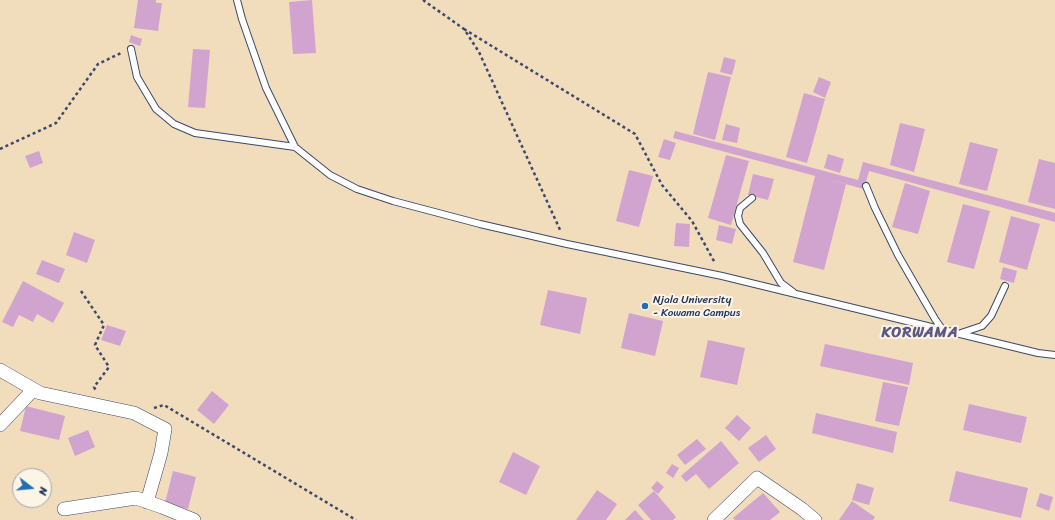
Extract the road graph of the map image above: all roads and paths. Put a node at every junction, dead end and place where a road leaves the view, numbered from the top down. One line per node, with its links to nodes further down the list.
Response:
1 (237, 0): 5 (lane)
2 (422, 0): 3 (path)
3 (464, 29): 9 (path); 10 (path)
4 (131, 49): 5 (lane); 6 (path)
5 (295, 147): 9 (lane)
6 (0, 149)
7 (866, 186): 14 (lane)
8 (752, 198): 13 (lane)
9 (567, 244): 10 (lane)
10 (722, 276): 13 (lane)
11 (1005, 286): 15 (lane)
12 (81, 291): 19 (path)
13 (794, 293): 14 (lane)
14 (942, 329): 15 (lane)
15 (961, 333): 16 (lane)
16 (1055, 355)
17 (0, 370): 18 (street)
18 (34, 390): 19 (street); 21 (street)
19 (104, 407): 20 (street)
20 (134, 413): 22 (street); 25 (path)
21 (0, 425)
22 (147, 502): 23 (street); 24 (street)
23 (64, 509)
24 (194, 520)
25 (356, 520)
26 (714, 520): 27 (street)
27 (815, 520)

